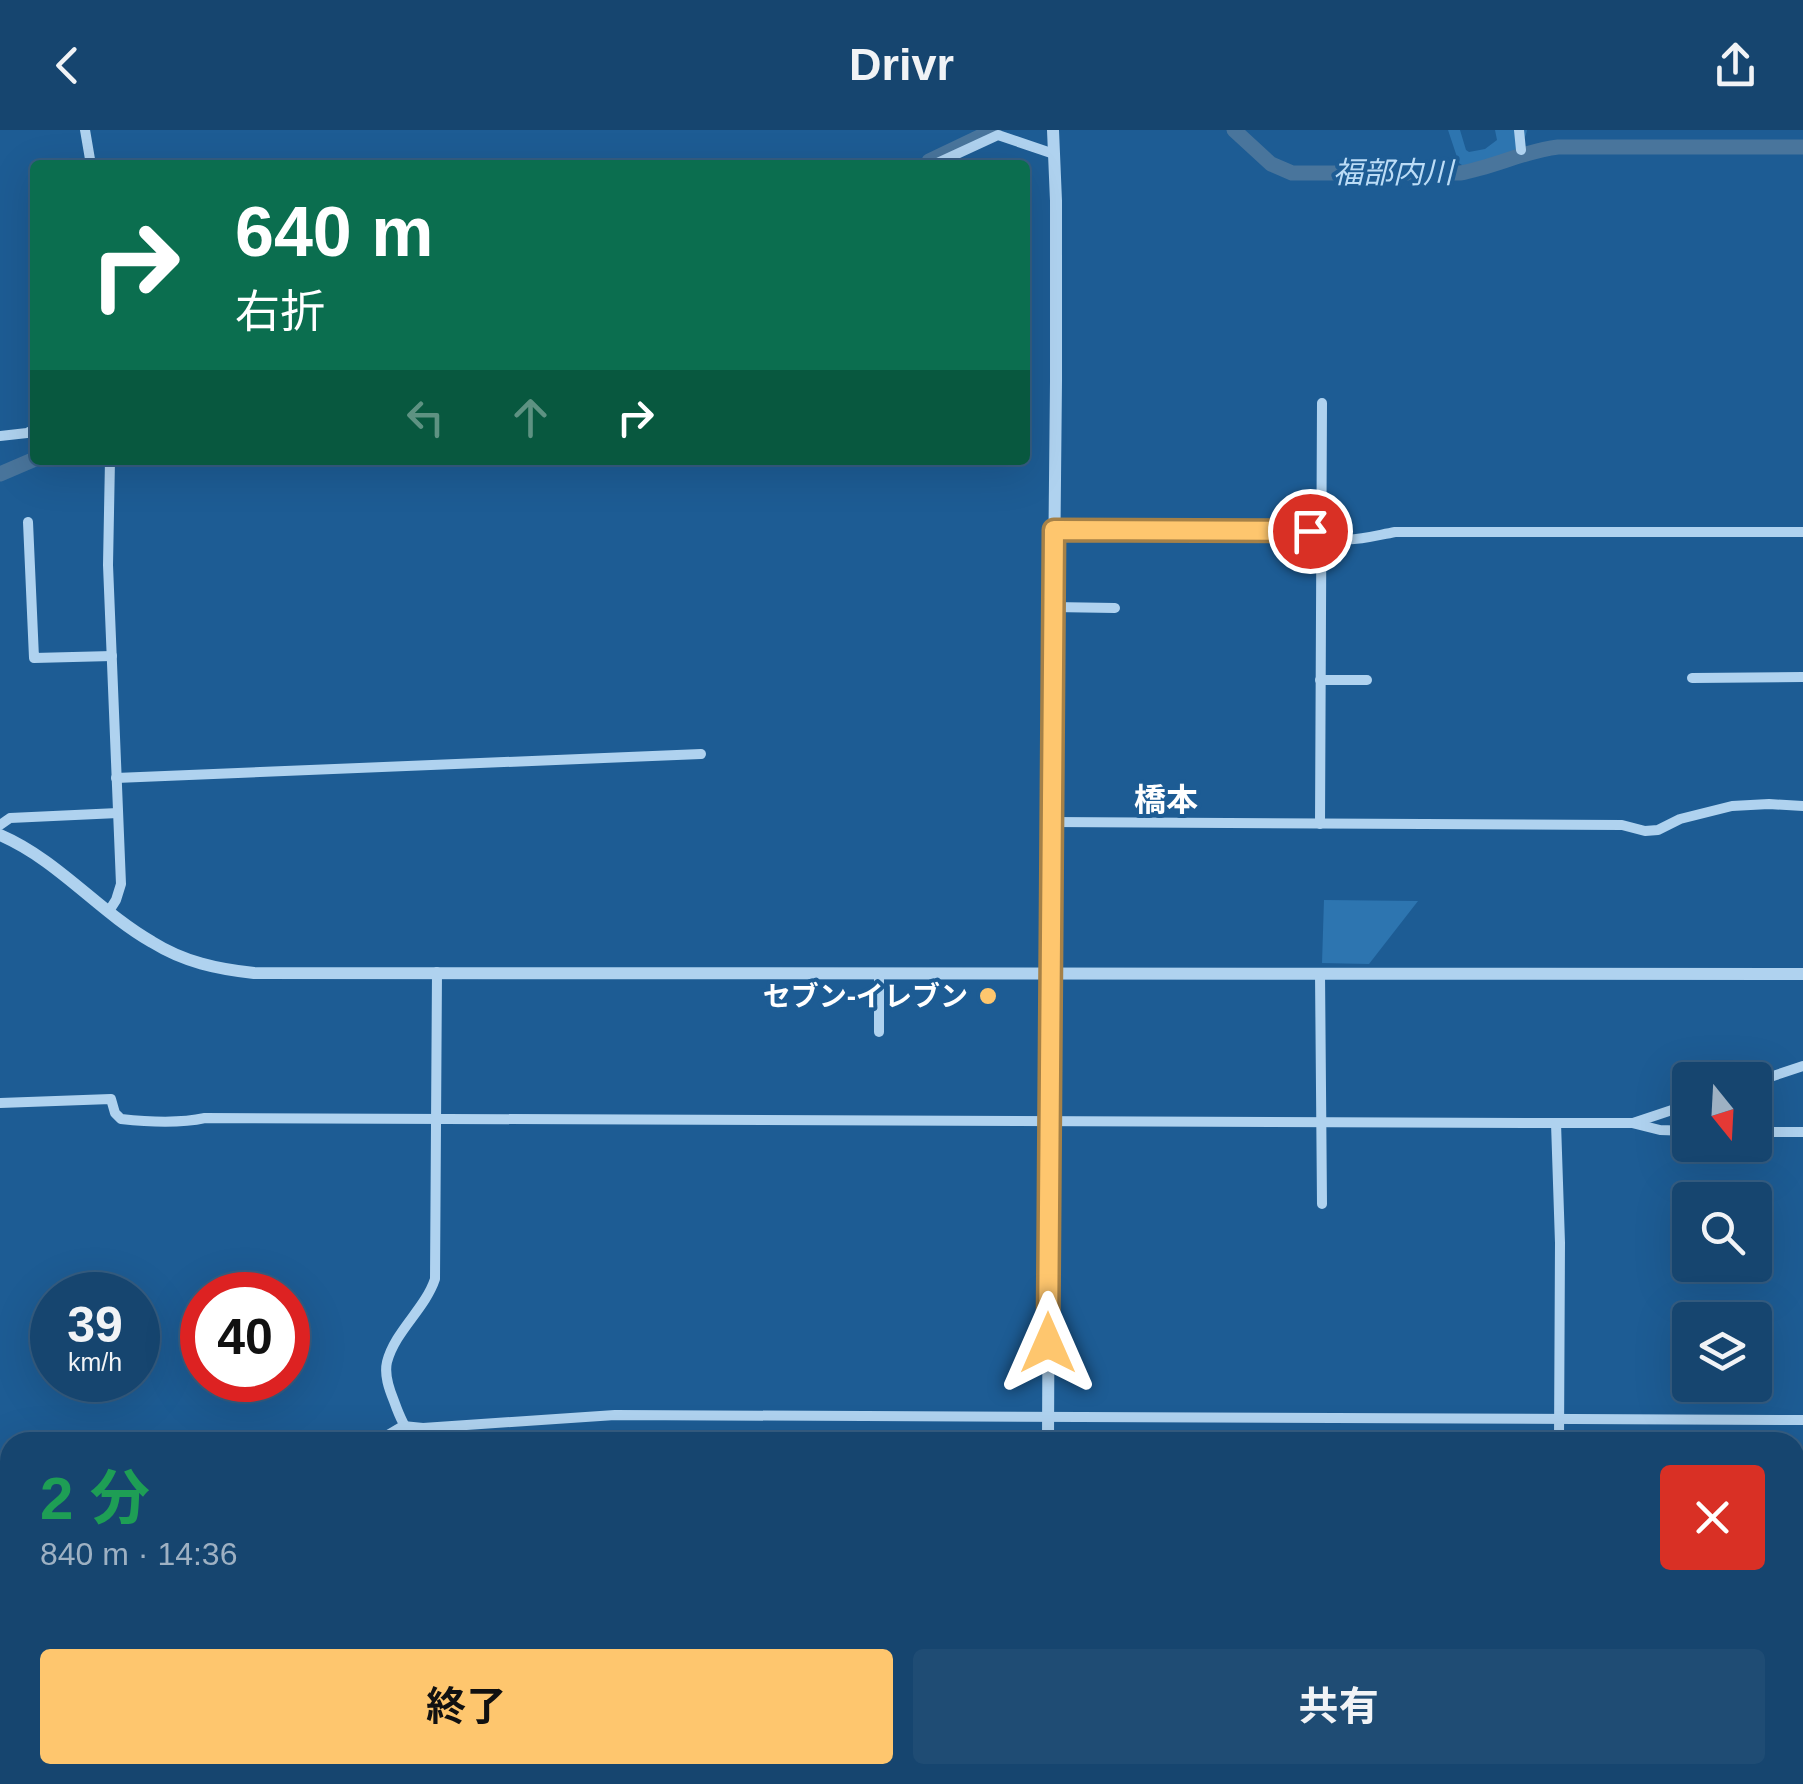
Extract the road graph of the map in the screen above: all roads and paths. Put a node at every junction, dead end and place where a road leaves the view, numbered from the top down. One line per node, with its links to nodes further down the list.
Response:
1 (85, 130): 7 (street)
2 (1519, 130): 5 (street)
3 (1053, 131): 6 (street)
4 (998, 133): 6 (street); 8 (street)
5 (1522, 150)
6 (1054, 154): 14 (street)
7 (90, 160)
8 (943, 160)
9 (1322, 403): 16 (street)
10 (30, 432): 11 (street)
11 (0, 436)
12 (110, 465): 19 (street)
13 (28, 522): 19 (street)
14 (1054, 530): 16 (street); 17 (street)
15 (1803, 532): 16 (street)
16 (1321, 535): 22 (street)
17 (1053, 607): 18 (street); 28 (street)
18 (1115, 608)
19 (112, 656): 25 (street)
20 (1803, 676): 21 (street)
21 (1692, 678)
22 (1320, 680): 23 (street); 29 (street)
23 (1367, 680)
24 (701, 754): 25 (street)
25 (116, 778): 27 (street)
26 (1803, 806): 29 (street)
27 (118, 813): 30 (street); 32 (street)
28 (1051, 822): 29 (street); 35 (street)
29 (1320, 824)
30 (0, 825)
31 (0, 836): 32 (street)
32 (109, 911): 33 (street)
33 (438, 972): 34 (street); 43 (street)
34 (879, 973): 35 (street); 38 (street)
35 (1050, 973): 36 (street); 44 (street)
36 (1320, 973): 37 (street); 45 (street)
37 (1803, 974)
38 (880, 1032)
39 (1803, 1066): 40 (street)
40 (1772, 1076)
41 (0, 1103): 43 (street)
42 (1672, 1110): 47 (street)
43 (437, 1119): 44 (street); 55 (street)
44 (1049, 1121): 45 (street); 52 (street)
45 (1320, 1122): 46 (street); 51 (street)
46 (1556, 1123): 47 (street); 53 (street)
47 (1632, 1124): 48 (street)
48 (1672, 1130)
49 (1772, 1132): 50 (street)
50 (1803, 1132)
51 (1322, 1204)
52 (1048, 1417): 53 (street); 55 (street); 58 (street)
53 (1559, 1419): 54 (street); 59 (street)
54 (1803, 1420)
55 (402, 1426): 56 (street); 57 (street)
56 (392, 1432)
57 (408, 1432)
58 (1048, 1432)
59 (1559, 1432)

